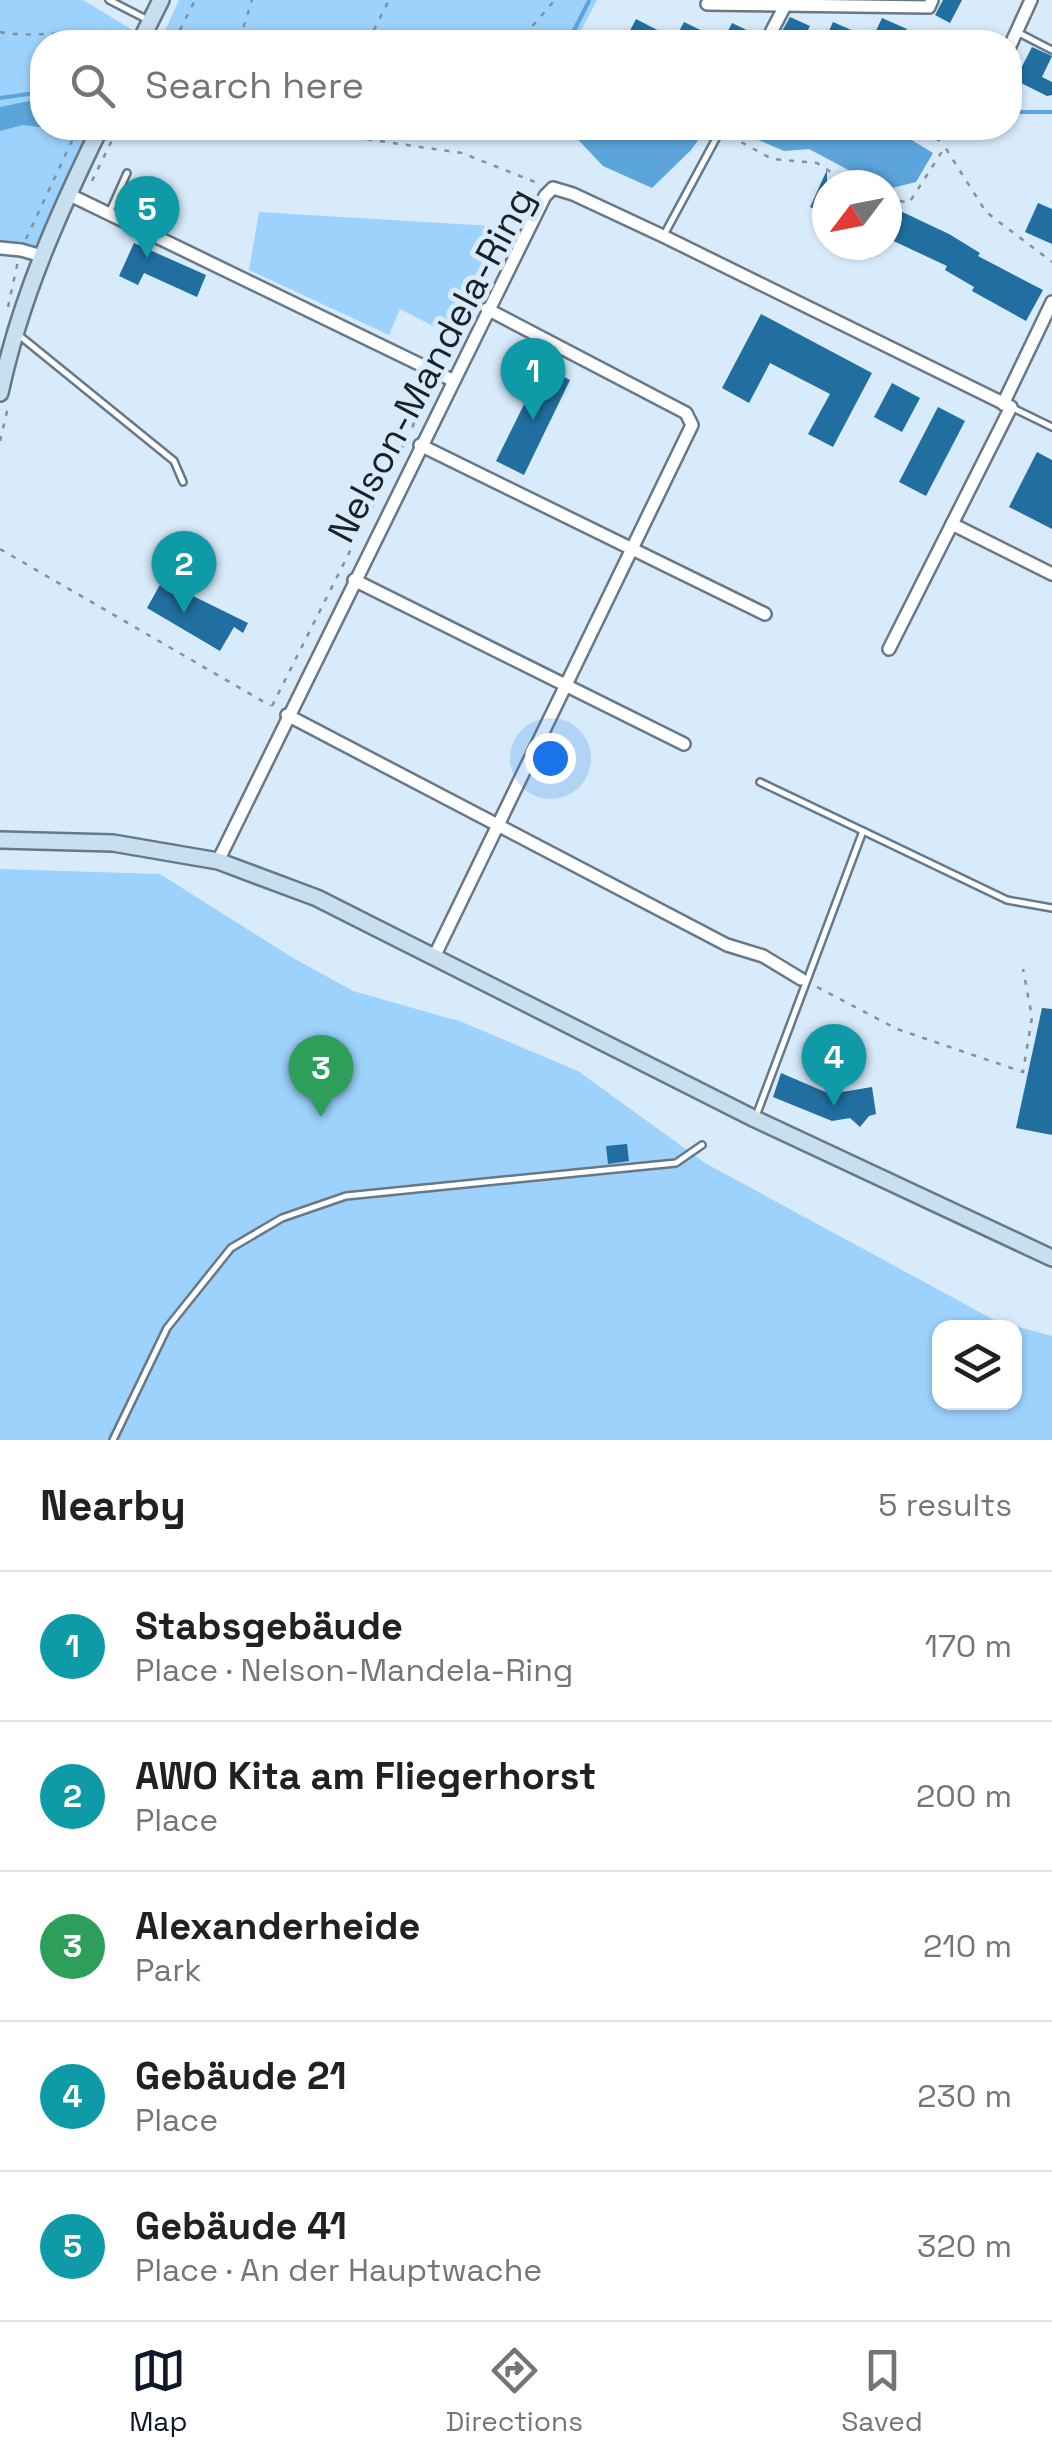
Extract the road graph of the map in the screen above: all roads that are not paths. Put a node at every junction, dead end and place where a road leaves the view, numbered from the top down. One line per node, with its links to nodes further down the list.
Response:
1 (134, 0): 8 (lane)
2 (161, 0): 9 (street)
3 (932, 0): 6 (street)
4 (1032, 0): 12 (street)
5 (112, 1): 8 (lane)
6 (787, 3): 7 (street); 11 (street)
7 (707, 4)
8 (125, 6): 9 (lane)
9 (151, 21): 10 (street)
10 (146, 30)
11 (772, 30)
12 (1017, 30)
13 (1022, 35): 14 (lane)
14 (1052, 50)
15 (94, 140): 18 (street)
16 (715, 140): 20 (lane)
17 (127, 173): 19 (lane)
18 (68, 194): 19 (street); 22 (street)
19 (108, 213): 26 (street)
20 (663, 236): 24 (street, Nelson-Mandela-Ring); 28 (street, Nelson-Mandela-Ring)
21 (0, 248): 22 (street)
22 (42, 256): 25 (street)
23 (1052, 302): 28 (street)
24 (487, 309): 26 (street, Nelson-Mandela-Ring); 33 (street)
25 (9, 327): 27 (street); 31 (lane)
26 (452, 380): 30 (street, Nelson-Mandela-Ring)
27 (0, 393)
28 (1007, 406): 29 (lane); 32 (street)
29 (1052, 427)
30 (420, 445): 33 (street); 35 (street, Nelson-Mandela-Ring)
31 (184, 482)
32 (952, 524): 34 (street); 37 (street)
33 (632, 549): 36 (street); 38 (street)
34 (1052, 574)
35 (354, 580): 38 (street); 39 (street, Nelson-Mandela-Ring)
36 (765, 614)
37 (889, 648)
38 (565, 688): 40 (street); 42 (street)
39 (287, 715): 42 (street); 45 (street, Nelson-Mandela-Ring)
40 (684, 744)
41 (760, 782): 43 (lane)
42 (497, 827): 47 (street); 48 (street)
43 (863, 831): 46 (lane); 49 (lane)
44 (0, 840): 45 (street)
45 (218, 860): 47 (street)
46 (1052, 908)
47 (434, 957): 49 (street)
48 (800, 979)
49 (754, 1119): 51 (street)
50 (702, 1145): 52 (lane)
51 (1052, 1258)
52 (114, 1440)

